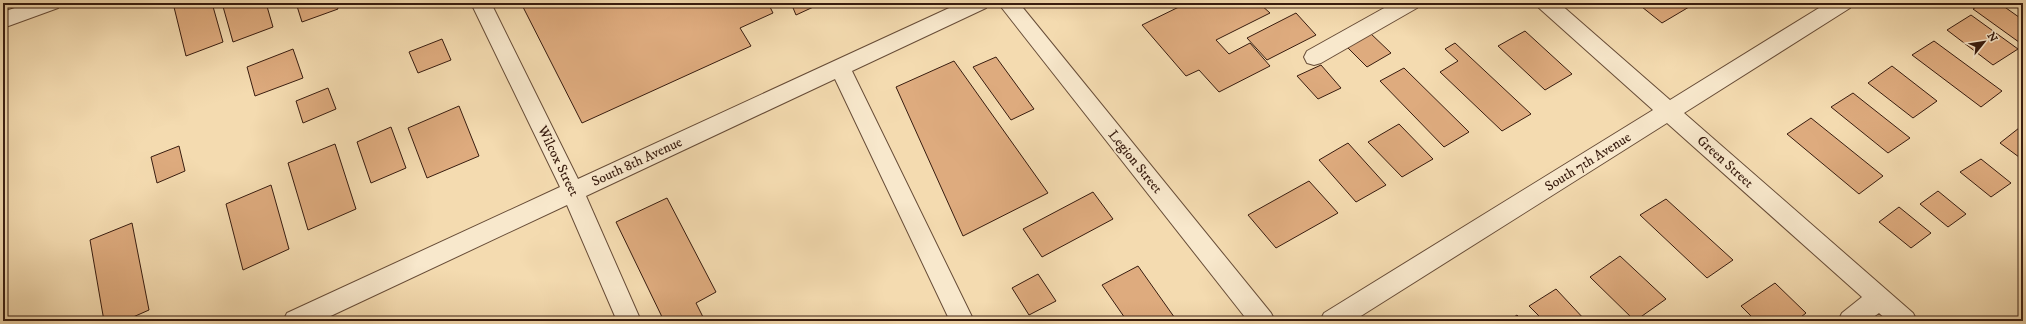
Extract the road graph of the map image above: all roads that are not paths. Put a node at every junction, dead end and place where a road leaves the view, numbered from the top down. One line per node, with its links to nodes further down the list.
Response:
1 (51, 3): 8 (street)
2 (481, 3): 12 (street, Wilcox Street)
3 (978, 3): 10 (street, South 8th Avenue)
4 (1008, 3): 17 (street, Legion Street)
5 (1410, 3): 9 (street)
6 (1546, 3): 11 (street, Green Street)
7 (1843, 3): 11 (street, South 7th Avenue)
8 (3, 20)
9 (1314, 57)
10 (840, 67): 12 (street, South 8th Avenue); 16 (street)
11 (1669, 112): 13 (street, Green Street); 18 (street, South 7th Avenue)
12 (573, 192): 14 (street, South 8th Avenue); 15 (street, Wilcox Street)
13 (1879, 298): 19 (street); 20 (street, Green Street)
14 (295, 321)
15 (629, 321)
16 (962, 321)
17 (1263, 321)
18 (1332, 321)
19 (1850, 321)
20 (1905, 321)

